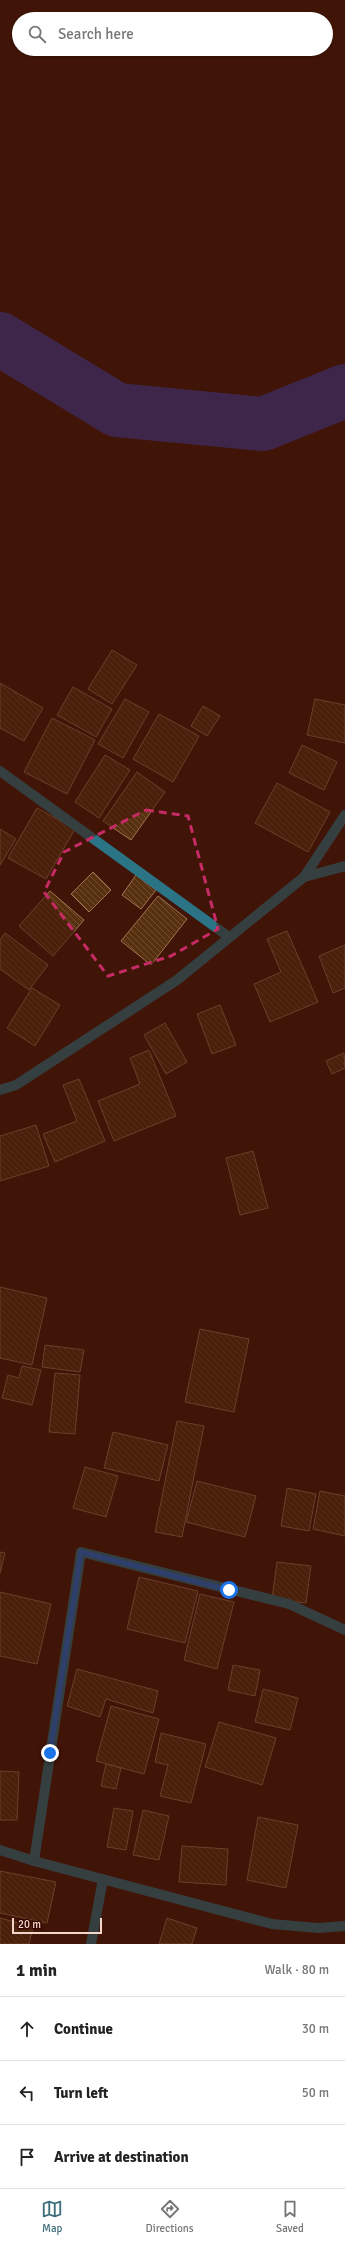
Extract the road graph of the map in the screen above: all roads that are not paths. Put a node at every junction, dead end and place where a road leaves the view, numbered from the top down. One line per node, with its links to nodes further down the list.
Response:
1 (0, 771): 5 (street)
2 (345, 815): 4 (street)
3 (345, 866): 4 (street)
4 (304, 877): 5 (street)
5 (229, 937): 6 (street)
6 (0, 1090)
7 (345, 1630): 9 (street)
8 (0, 1850): 9 (street)
9 (34, 1861): 10 (street)
10 (103, 1879): 11 (street); 12 (street)
11 (345, 1926)
12 (91, 1944)

